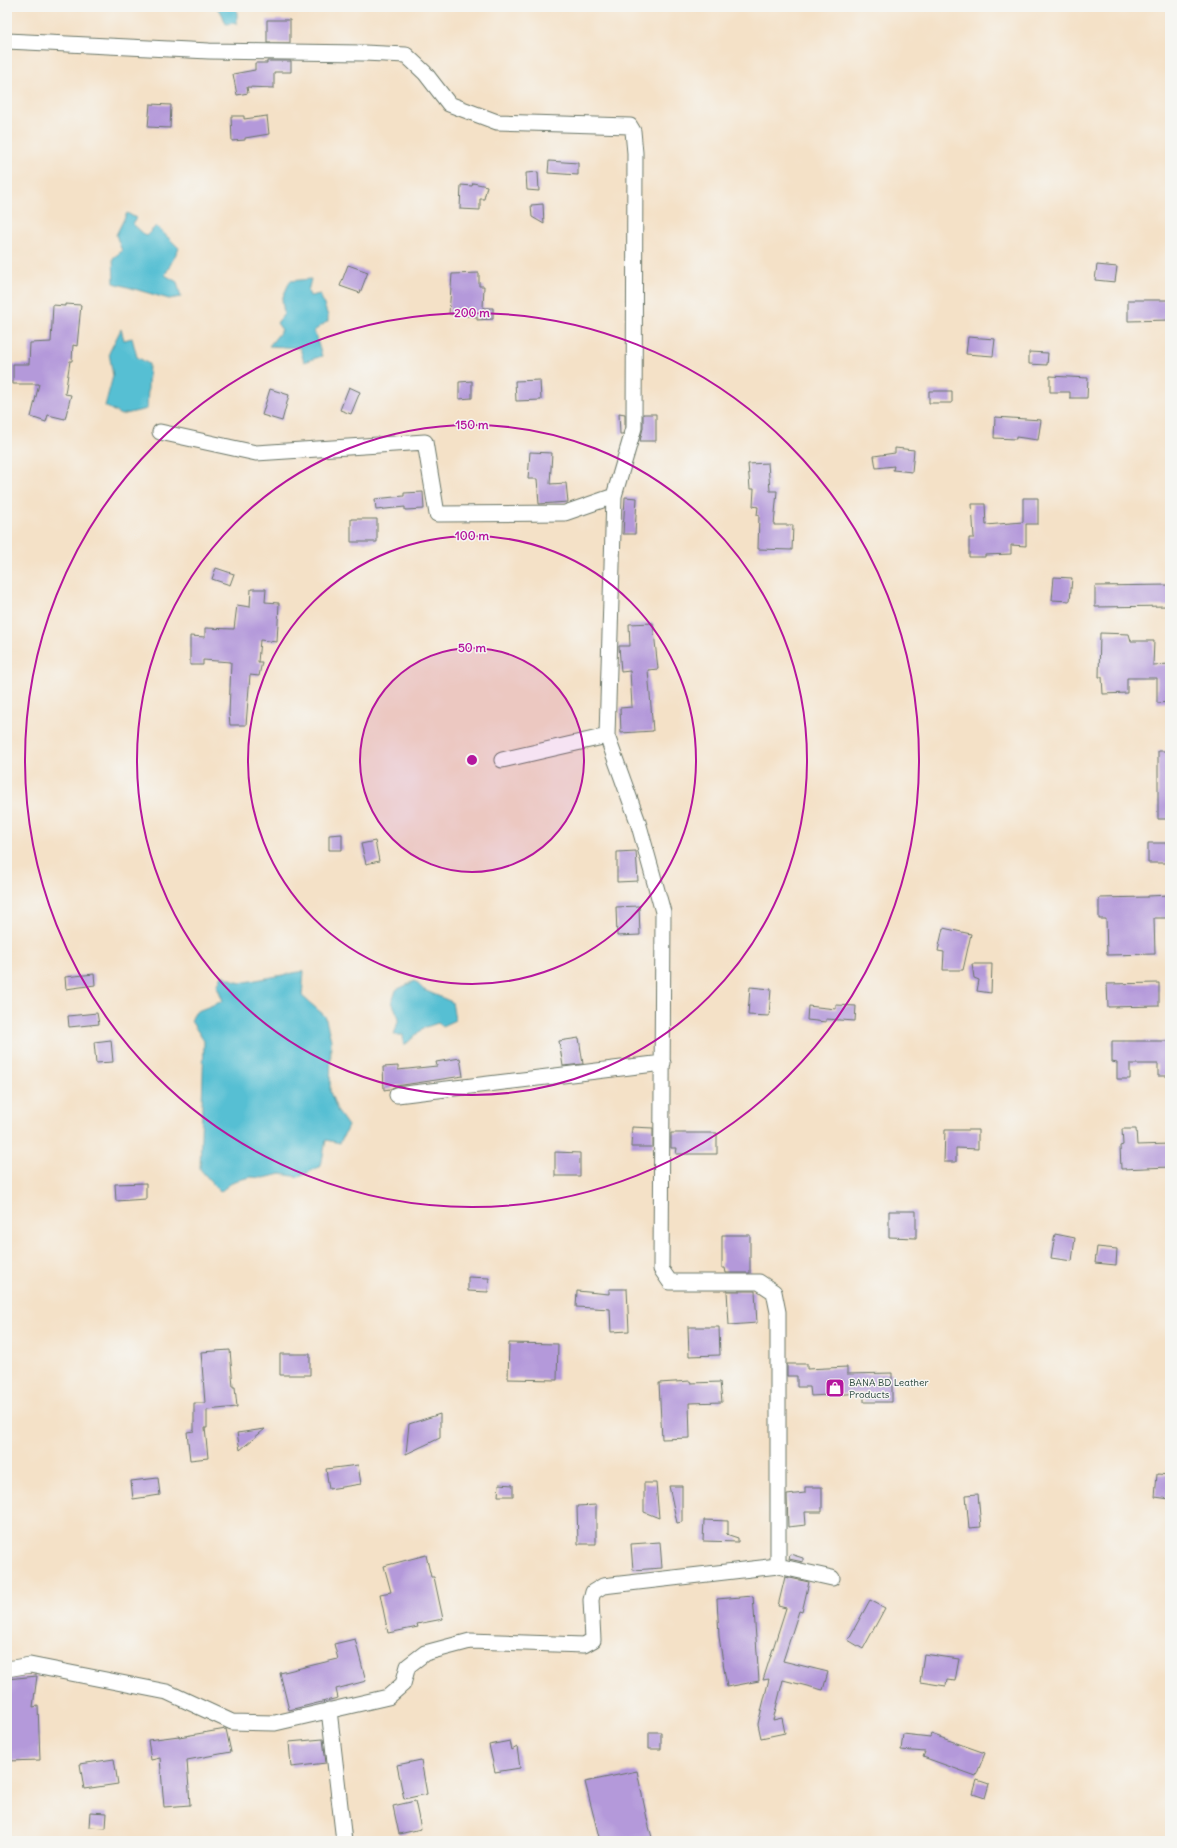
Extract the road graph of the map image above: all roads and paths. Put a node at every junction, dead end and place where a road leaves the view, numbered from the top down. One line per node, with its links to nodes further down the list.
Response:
1 (7, 41): 3 (street)
2 (160, 432): 3 (street)
3 (614, 496): 4 (street)
4 (607, 736): 5 (street); 6 (street)
5 (502, 760)
6 (662, 1063): 7 (street); 8 (street)
7 (397, 1095)
8 (778, 1566): 9 (street); 11 (street)
9 (832, 1578)
10 (7, 1669): 11 (street)
11 (329, 1710): 12 (street)
12 (344, 1841)

